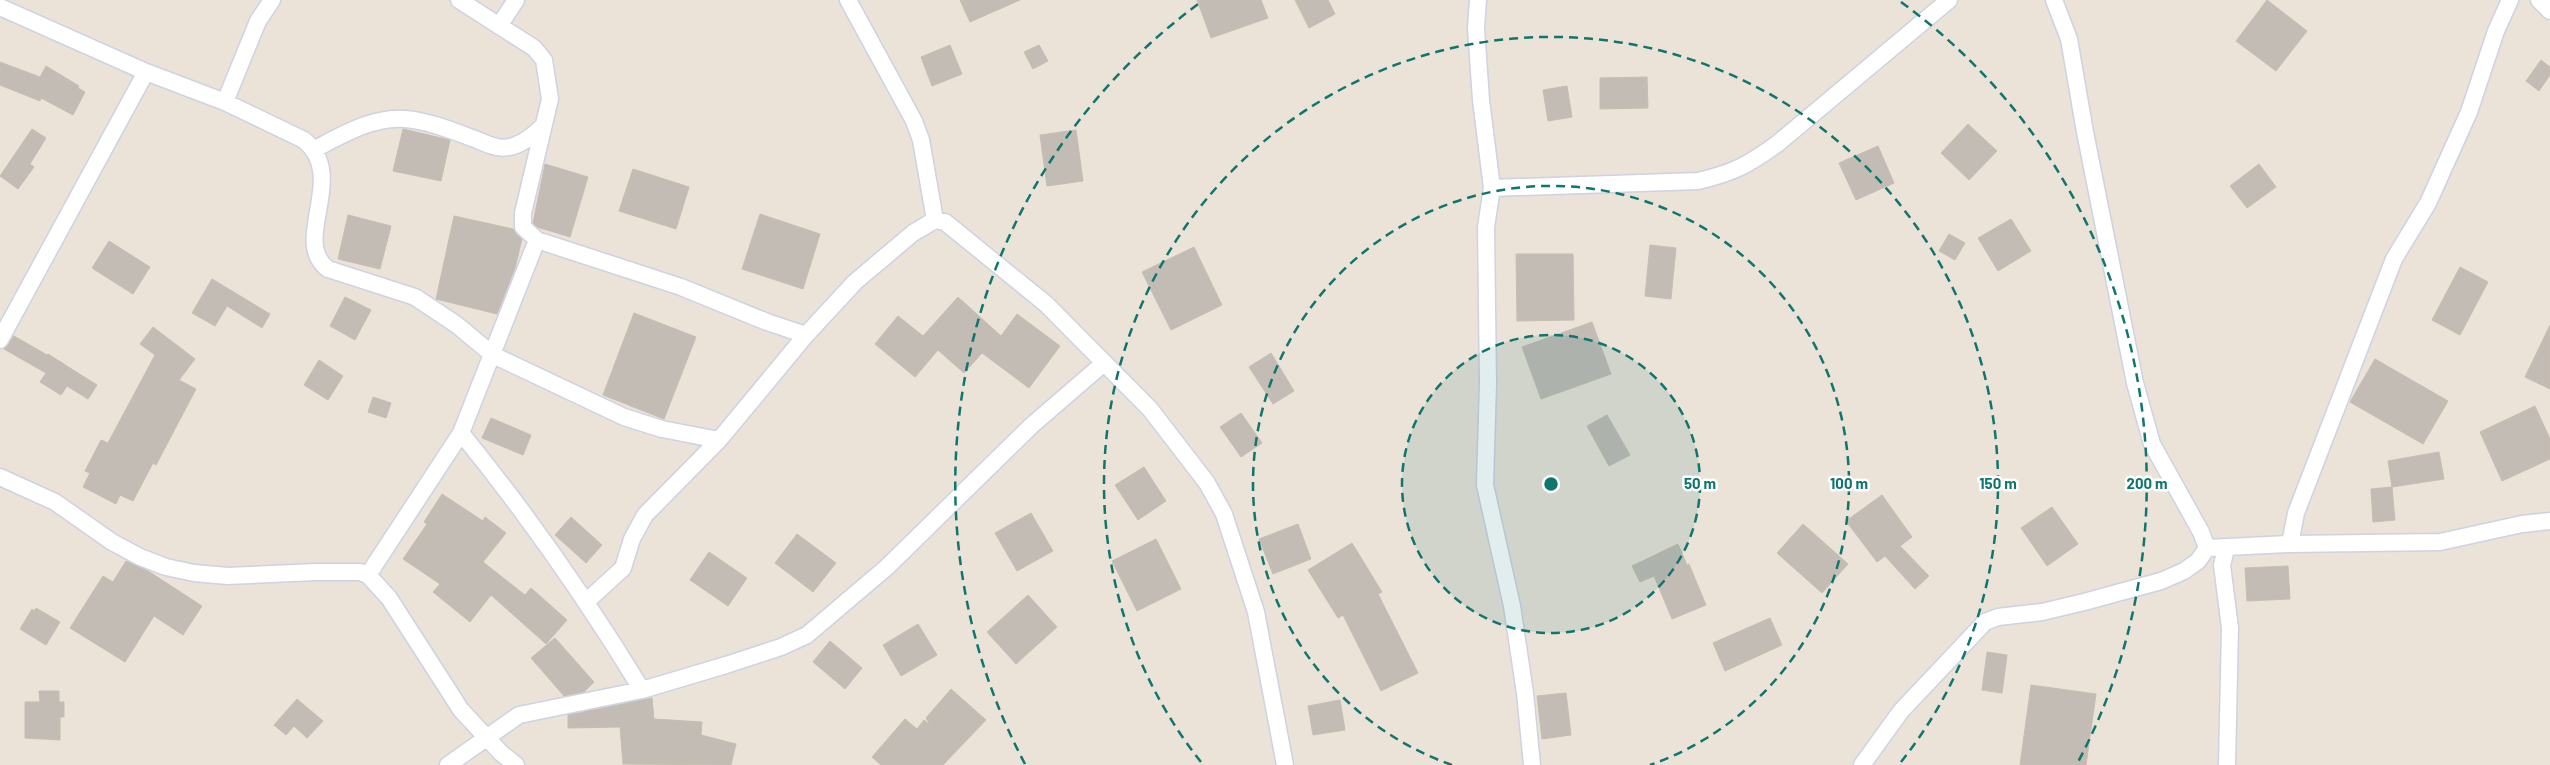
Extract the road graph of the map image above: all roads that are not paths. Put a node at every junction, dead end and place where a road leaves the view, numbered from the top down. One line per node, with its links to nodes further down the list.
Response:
1 (272, 0): 14 (street)
2 (459, 0): 12 (street)
3 (516, 0): 12 (street)
4 (848, 0): 18 (street)
5 (1478, 0): 17 (street)
6 (1949, 0): 17 (street)
7 (2054, 0): 29 (street)
8 (2510, 0): 28 (street)
9 (2539, 0): 11 (street)
10 (3, 11): 13 (street)
11 (2550, 11)
12 (499, 26): 15 (street)
13 (146, 72): 14 (street); 21 (street)
14 (225, 102): 16 (street)
15 (544, 125): 16 (street); 19 (street)
16 (315, 149): 22 (street)
17 (1492, 188): 38 (street)
18 (935, 220): 20 (street); 23 (street)
19 (537, 240): 20 (street); 22 (street)
20 (806, 335): 25 (street)
21 (0, 340)
22 (493, 355): 24 (street); 25 (street)
23 (1104, 363): 33 (street); 37 (street)
24 (461, 433): 31 (street); 32 (street)
25 (719, 440): 32 (street)
26 (0, 477): 31 (street)
27 (2550, 521): 28 (street)
28 (2290, 544): 30 (street)
29 (2207, 548): 30 (street); 39 (street)
30 (2226, 549): 40 (street)
31 (368, 575): 34 (street)
32 (587, 601): 33 (street)
33 (642, 690): 34 (street)
34 (486, 738): 35 (street); 36 (street)
35 (448, 765)
36 (516, 765)
37 (1285, 765)
38 (1532, 765)
39 (1862, 765)
40 (2227, 765)

